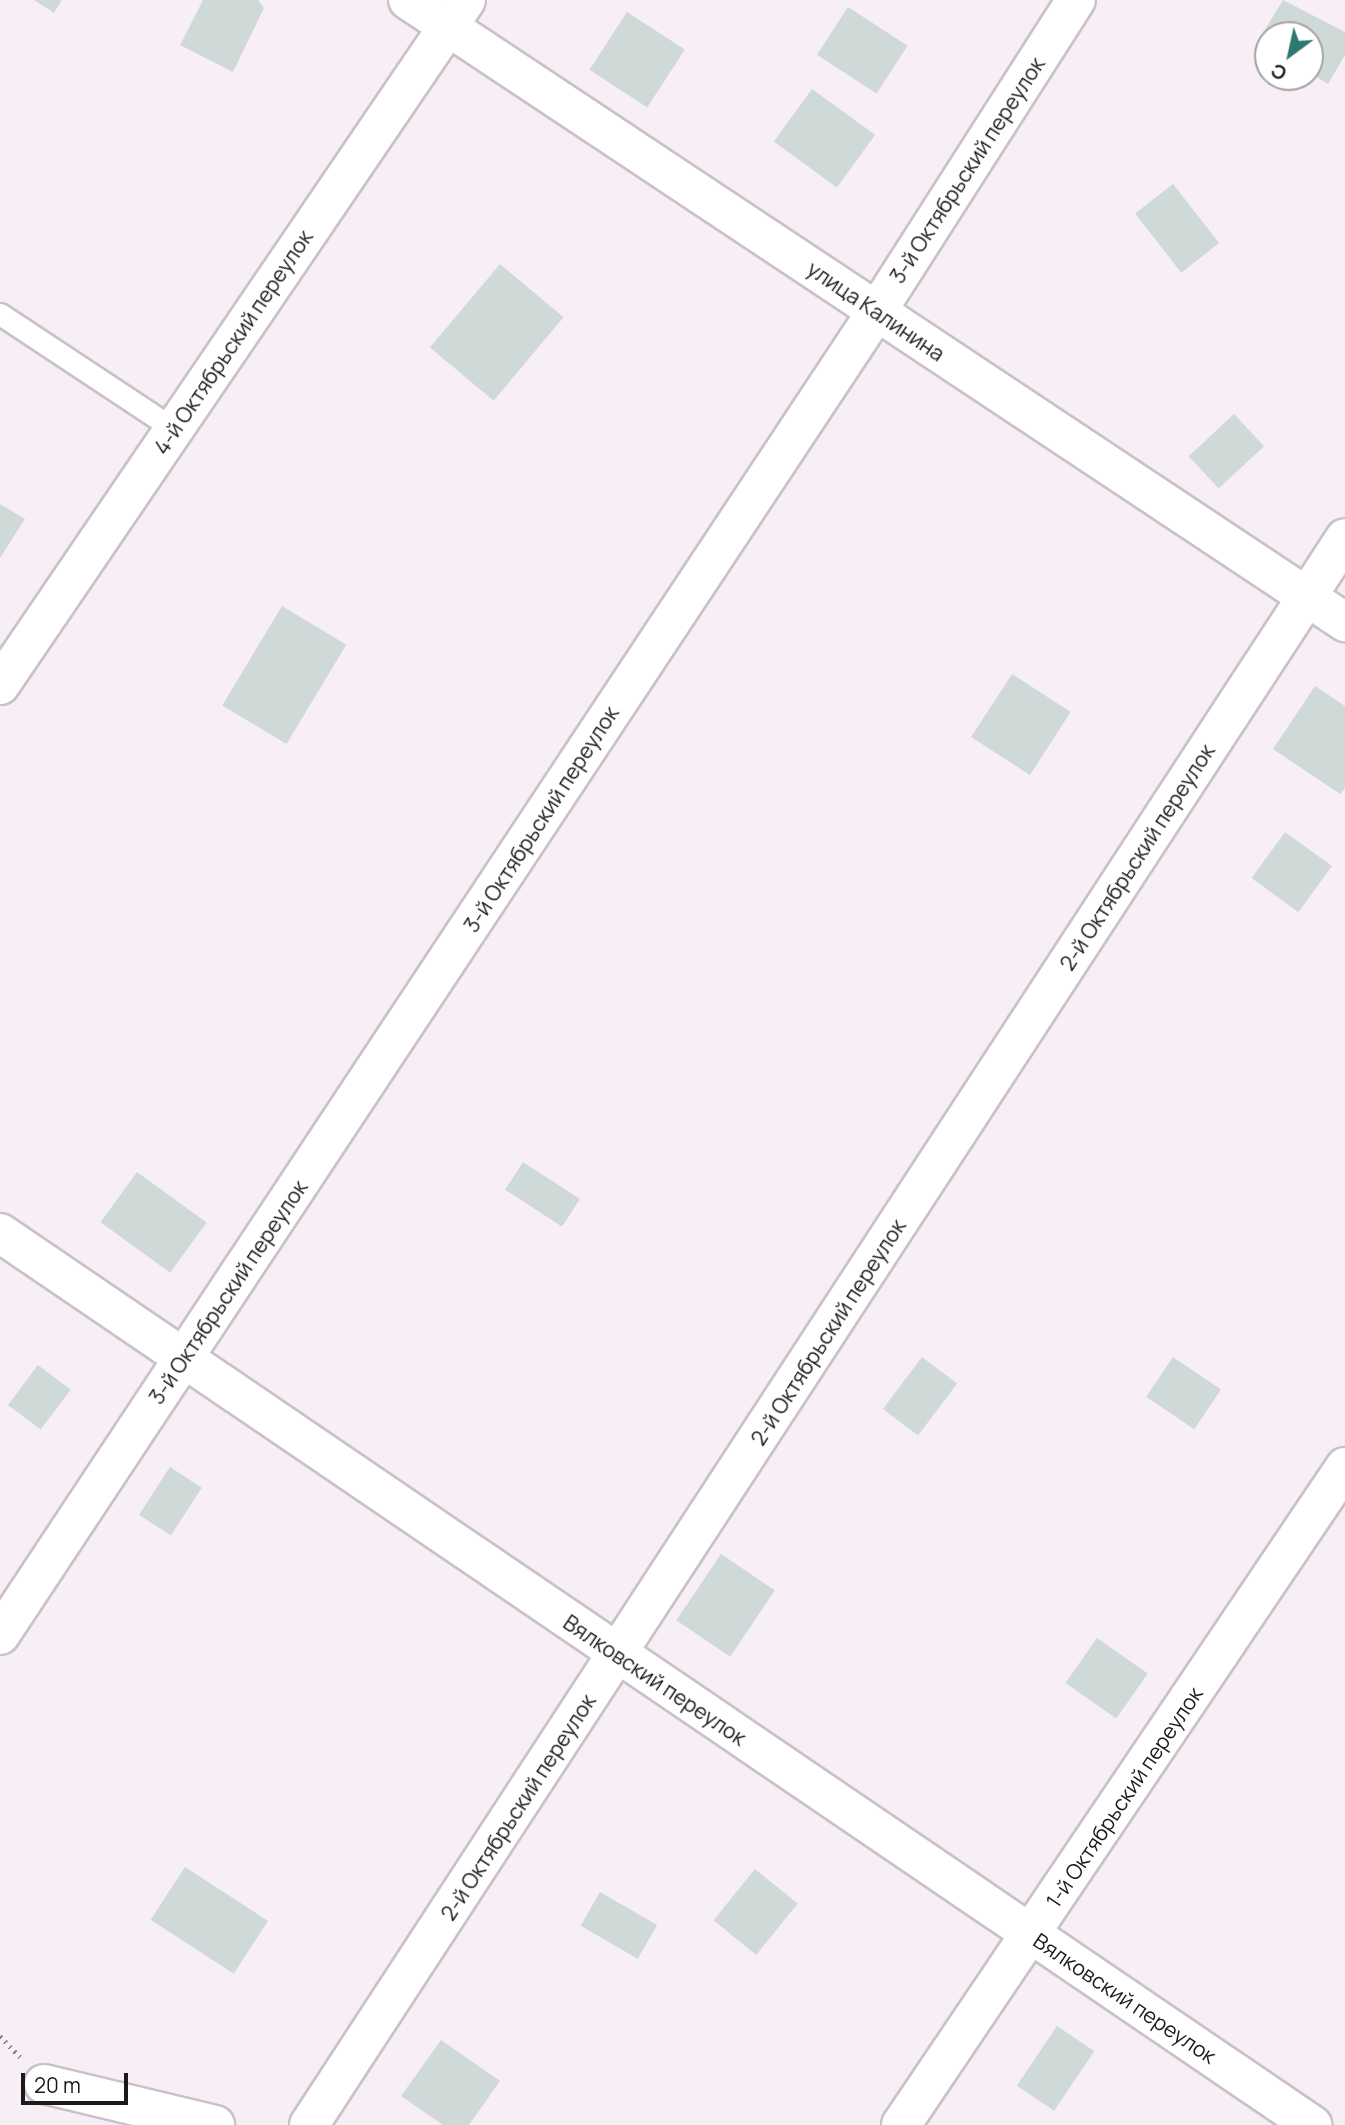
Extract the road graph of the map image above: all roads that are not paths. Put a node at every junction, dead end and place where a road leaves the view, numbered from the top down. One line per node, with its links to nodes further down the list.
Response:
1 (408, 0): 3 (street, улица Калинина)
2 (1076, 0): 4 (street, 3-й Октябрьский переулок)
3 (457, 14): 4 (street, улица Калинина); 6 (street, 4-й Октябрьский переулок)
4 (877, 311): 8 (street, улица Калинина); 12 (street, 3-й Октябрьский переулок)
5 (0, 314): 6 (lane)
6 (174, 429): 10 (street, 4-й Октябрьский переулок)
7 (1345, 538): 8 (street, 2-й Октябрьский переулок)
8 (1307, 596): 9 (street, улица Калинина); 15 (street, 2-й Октябрьский переулок)
9 (1345, 622)
10 (0, 685)
11 (0, 1233): 12 (street, Вялковский переулок)
12 (183, 1360): 14 (street, 3-й Октябрьский переулок); 15 (street, Вялковский переулок)
13 (1345, 1466): 16 (street, 1-й Октябрьский переулок)
14 (0, 1635)
15 (618, 1656): 16 (street, Вялковский переулок); 19 (street, 2-й Октябрьский переулок)
16 (1032, 1935): 20 (street, 1-й Октябрьский переулок); 21 (street, Вялковский переулок)
17 (44, 2084): 18 (street)
18 (215, 2125)
19 (309, 2125)
20 (901, 2125)
21 (1312, 2125)

